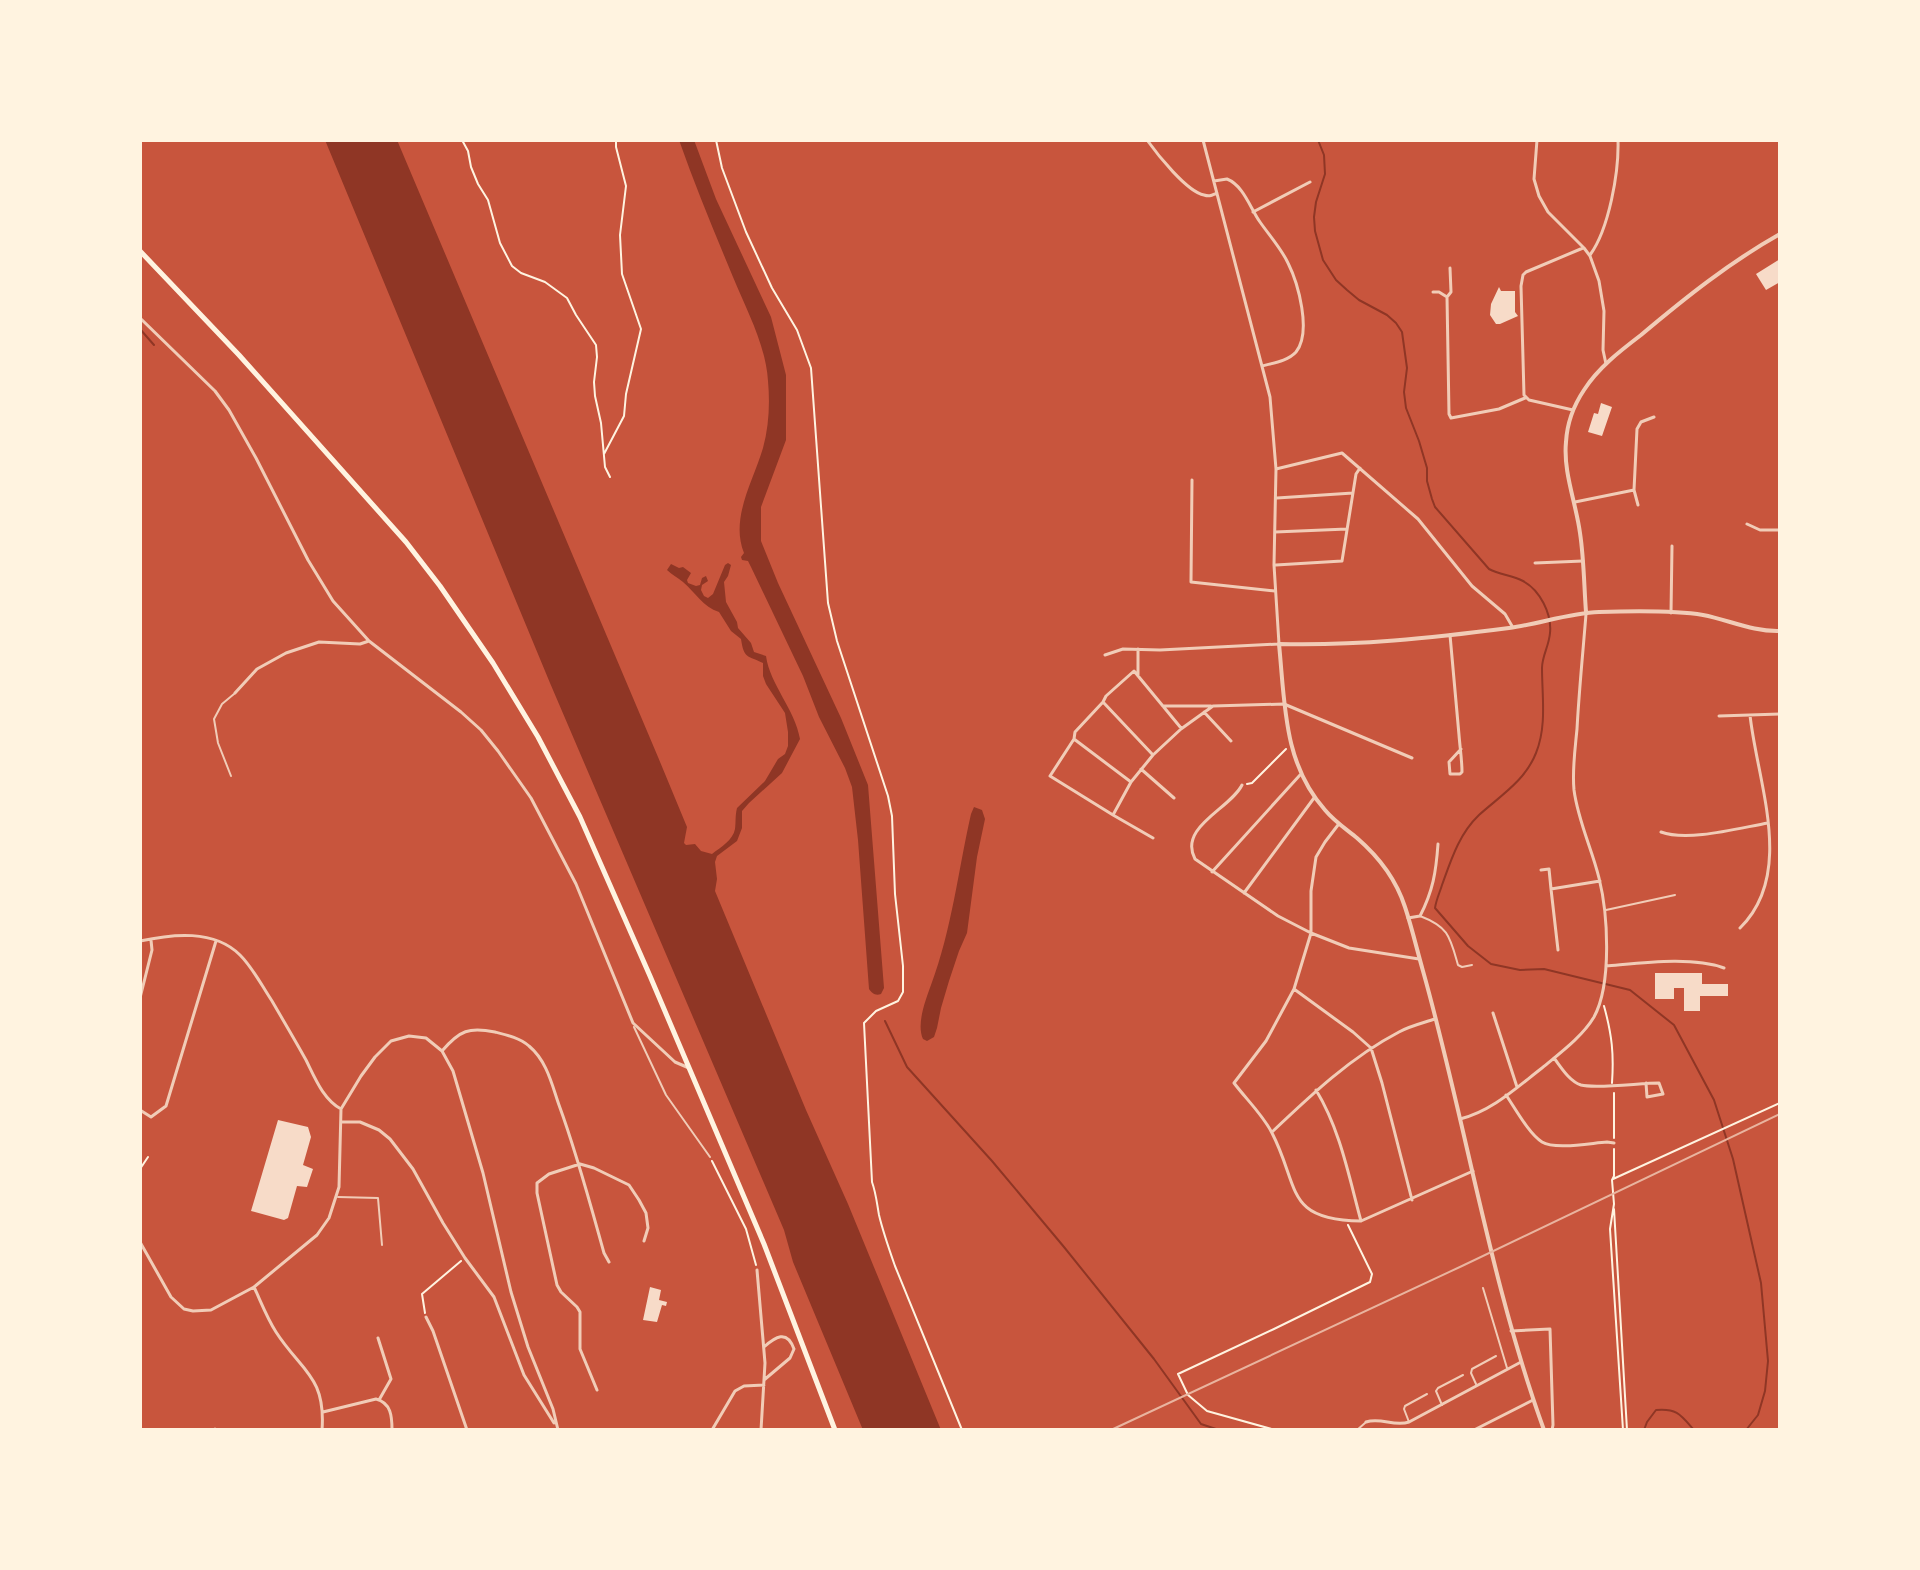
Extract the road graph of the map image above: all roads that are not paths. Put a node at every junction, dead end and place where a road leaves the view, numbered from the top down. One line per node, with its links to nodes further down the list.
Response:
1 (1147, 140): 7 (street)
2 (1203, 140): 5 (street)
3 (1537, 140): 10 (street)
4 (1618, 140): 12 (street)
5 (1213, 181): 7 (street); 8 (street)
6 (1310, 182): 8 (street)
7 (1217, 193): 18 (street)
8 (1253, 212): 18 (street)
9 (1780, 234): 17 (street)
10 (1584, 248): 12 (street); 19 (street)
11 (140, 251): 104 (main road)
12 (1590, 256): 17 (street)
13 (1450, 268): 15 (street)
14 (1433, 292): 15 (street)
15 (1447, 297): 19 (street)
16 (140, 318): 44 (street)
17 (1606, 364): 20 (street)
18 (1262, 366): 23 (street)
19 (1525, 398): 20 (street)
20 (1573, 410): 28 (street)
21 (1654, 417): 25 (street)
22 (1360, 468): 23 (street); 26 (street); 41 (street)
23 (1276, 469): 27 (street)
24 (1192, 480): 38 (street)
25 (1634, 490): 28 (street); 29 (street)
26 (1353, 493): 27 (street); 31 (street)
27 (1277, 498): 33 (street)
28 (1575, 502): 35 (street)
29 (1638, 505)
30 (1747, 524): 32 (street)
31 (1347, 529): 33 (street); 37 (street)
32 (1780, 530)
33 (1275, 532): 37 (street)
34 (1672, 546): 40 (street)
35 (1583, 561): 36 (street); 39 (street)
36 (1535, 563)
37 (1274, 565): 38 (street)
38 (1275, 591): 45 (street)
39 (1586, 612): 40 (street); 41 (street); 79 (street)
40 (1671, 613): 42 (street)
41 (1513, 627): 43 (street)
42 (1780, 631)
43 (1450, 635): 45 (street); 61 (street)
44 (369, 641): 49 (street); 100 (street)
45 (1279, 644): 46 (street); 51 (street)
46 (1138, 649): 47 (street); 48 (street)
47 (1105, 655)
48 (1138, 676): 50 (street); 52 (street)
49 (235, 693): 66 (lane)
50 (1103, 702): 59 (street); 62 (street)
51 (1284, 704): 53 (street); 63 (street); 65 (street)
52 (1163, 706): 53 (street); 58 (street)
53 (1213, 706): 54 (street)
54 (1204, 712): 58 (street); 60 (street)
55 (1780, 714): 56 (street)
56 (1750, 715): 57 (street); 72 (street)
57 (1719, 716)
58 (1181, 729): 62 (street)
59 (1074, 739): 67 (street); 71 (street)
60 (1231, 741)
61 (1461, 749): 61 (street)
62 (1153, 755): 64 (street)
63 (1412, 758)
64 (1141, 769): 67 (street); 69 (street)
65 (1300, 775): 70 (street); 78 (street)
66 (231, 776)
67 (1131, 782): 71 (street)
68 (1242, 785): 78 (street)
69 (1174, 798)
70 (1314, 798): 73 (street); 81 (street)
71 (1113, 815): 75 (street)
72 (1768, 823): 74 (street); 86 (street)
73 (1339, 824): 85 (street); 87 (street)
74 (1661, 832)
75 (1153, 838)
76 (1438, 844): 84 (street)
77 (1541, 870): 80 (street)
78 (1212, 872): 81 (street)
79 (1600, 881): 80 (street); 83 (street)
80 (1551, 889): 91 (street)
81 (1244, 893): 87 (street)
82 (1675, 895): 83 (lane)
83 (1604, 911): 94 (street)
84 (1420, 916): 85 (street); 93 (lane)
85 (1408, 918): 92 (street)
86 (1740, 928)
87 (1311, 933): 92 (street); 96 (street)
88 (150, 939): 89 (street); 90 (street); 97 (street)
89 (140, 941)
90 (216, 941): 109 (street); 110 (street)
91 (1558, 950)
92 (1419, 959): 99 (street)
93 (1472, 965)
94 (1606, 966): 95 (street); 103 (street)
95 (1724, 968)
96 (1294, 989): 101 (street); 113 (street)
97 (140, 998)
98 (1493, 1013): 106 (street)
99 (1436, 1019): 101 (street); 111 (street)
100 (633, 1023): 104 (street); 115 (lane)
101 (1371, 1048): 107 (street); 119 (street)
102 (442, 1051): 109 (street); 116 (street); 146 (street)
103 (1554, 1058): 105 (street); 106 (street)
104 (689, 1068): 152 (main road)
105 (1646, 1083): 105 (street)
106 (1517, 1087): 108 (street)
107 (1316, 1090): 113 (street); 120 (street)
108 (1506, 1095): 111 (street); 114 (street)
109 (341, 1109): 112 (street)
110 (140, 1110)
111 (1460, 1119): 117 (street)
112 (341, 1122): 118 (street); 146 (street)
113 (1272, 1132): 120 (street)
114 (1614, 1143)
115 (710, 1157)
116 (580, 1164): 121 (street); 124 (street); 138 (street)
117 (1473, 1171): 119 (street); 129 (street)
118 (337, 1197): 123 (lane); 126 (street)
119 (1412, 1200): 120 (street)
120 (1361, 1221)
121 (644, 1241)
122 (140, 1242): 126 (street)
123 (382, 1245)
124 (609, 1262)
125 (757, 1270): 131 (street)
126 (254, 1287): 143 (street)
127 (1483, 1288): 134 (lane)
128 (426, 1317): 149 (street)
129 (1511, 1331): 133 (street); 156 (street)
130 (378, 1338): 140 (street)
131 (764, 1347): 136 (street); 136 (street)
132 (1496, 1356): 137 (lane)
133 (1521, 1362): 134 (street); 141 (street)
134 (1507, 1368): 137 (street)
135 (1463, 1375): 142 (lane)
136 (764, 1382): 150 (street); 151 (street)
137 (1476, 1385): 142 (street)
138 (597, 1390)
139 (1427, 1394): 145 (lane)
140 (379, 1400): 143 (street); 148 (street)
141 (1533, 1400): 154 (street); 155 (street)
142 (1442, 1405): 145 (street)
143 (323, 1412): 147 (street)
144 (1366, 1422): 145 (street); 153 (lane)
145 (1409, 1422)
146 (558, 1428)
147 (322, 1430)
148 (392, 1430)
149 (467, 1430)
150 (712, 1430)
151 (761, 1430)
152 (835, 1430)
153 (1357, 1430)
154 (1474, 1430)
155 (1544, 1430)
156 (1552, 1430)

